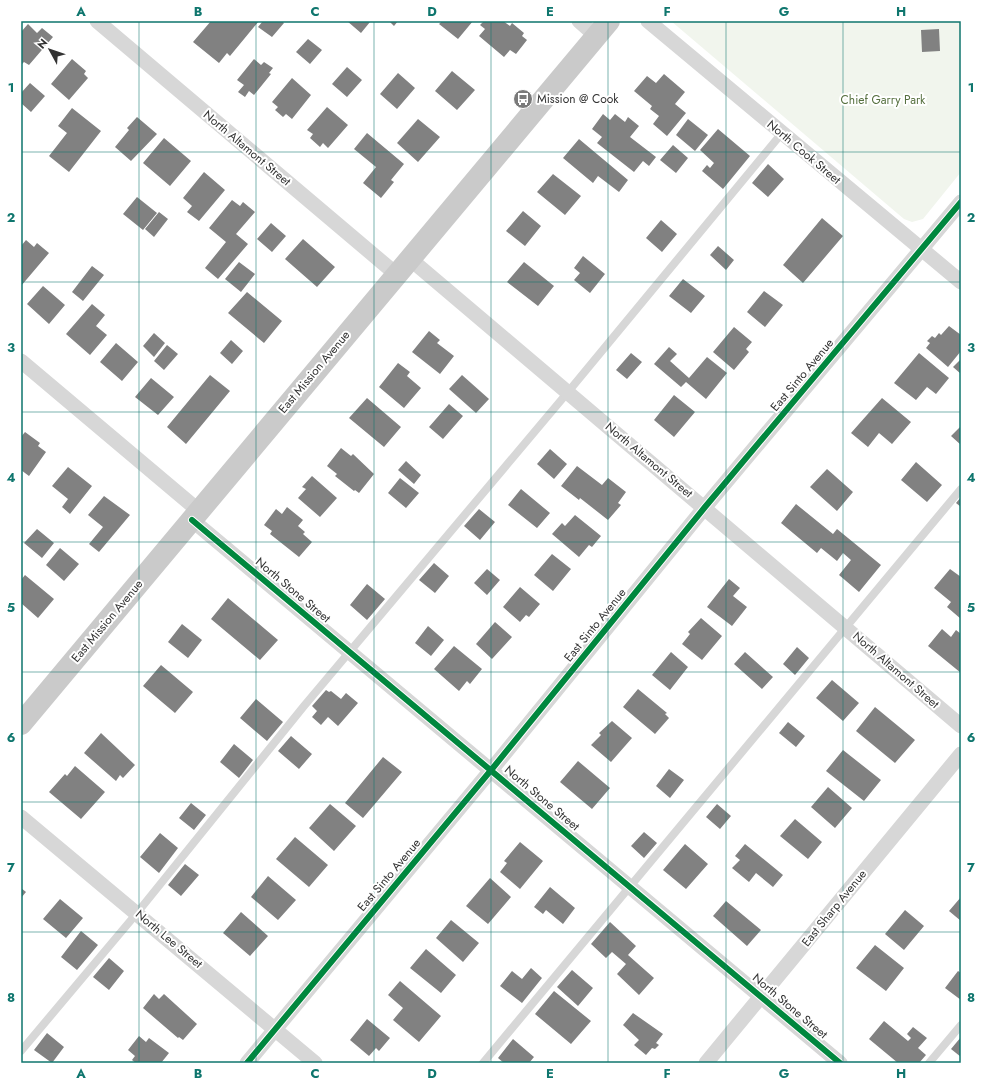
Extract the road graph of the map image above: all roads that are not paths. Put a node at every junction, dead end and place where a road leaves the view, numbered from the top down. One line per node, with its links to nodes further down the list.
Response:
1 (97, 21): 8 (street, North Altamont Street)
2 (579, 21): 4 (street)
3 (648, 21): 5 (street, North Cook Street)
4 (602, 28): 8 (main road, East Mission Avenue)
5 (782, 134): 7 (street, North Cook Street); 11 (lane)
6 (961, 202): 7 (street, East Sinto Avenue)
7 (922, 250): 9 (street, North Cook Street); 13 (street, East Sinto Avenue)
8 (403, 266): 11 (street, North Altamont Street); 14 (main road, East Mission Avenue)
9 (961, 282)
10 (21, 361): 14 (street, North Stone Street)
11 (568, 392): 13 (street, North Altamont Street); 16 (lane)
12 (961, 489): 15 (lane)
13 (705, 507): 15 (street, North Altamont Street); 20 (street, East Sinto Avenue)
14 (195, 515): 16 (street, North Stone Street); 17 (main road, East Mission Avenue)
15 (847, 628): 18 (street, North Altamont Street); 22 (lane)
16 (350, 652): 20 (street, North Stone Street); 23 (lane)
17 (21, 724)
18 (961, 726)
19 (961, 754): 24 (street, East Sharp Avenue)
20 (492, 769): 22 (street, North Stone Street); 26 (street, East Sinto Avenue)
21 (21, 817): 23 (street, North Lee Street)
22 (630, 886): 24 (street, North Stone Street); 30 (lane)
23 (137, 913): 26 (street, North Lee Street); 27 (lane)
24 (761, 996): 31 (street, East Sharp Avenue); 32 (street, North Stone Street)
25 (961, 1025): 33 (lane)
26 (275, 1029): 28 (street, East Sinto Avenue); 29 (street, North Lee Street)
27 (21, 1051)
28 (247, 1063)
29 (315, 1063)
30 (483, 1063)
31 (706, 1063)
32 (840, 1063)
33 (929, 1063)

